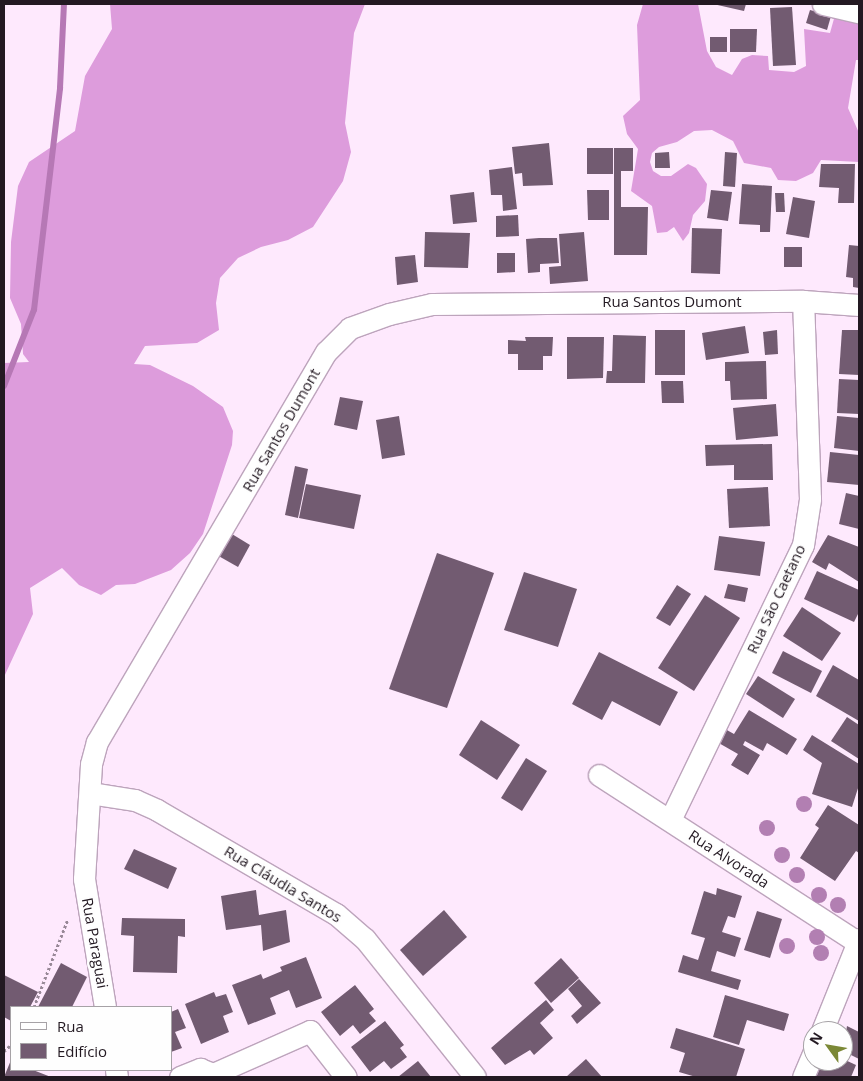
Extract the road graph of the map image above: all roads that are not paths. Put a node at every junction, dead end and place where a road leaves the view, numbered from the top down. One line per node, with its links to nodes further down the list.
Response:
1 (823, 4): 2 (street)
2 (859, 12)
3 (803, 301): 4 (street, Rua Santos Dumont); 6 (street, Rua Santos Dumont); 7 (street, Rua São Caetano)
4 (859, 304)
5 (599, 775): 7 (street, Rua Alvorada)
6 (90, 793): 8 (street, Rua Santos Dumont); 15 (street, Rua Cláudia Santos)
7 (670, 820): 9 (street, Rua Alvorada)
8 (84, 879): 10 (street, Rua Paraguai)
9 (859, 942): 11 (street)
10 (105, 1006)
11 (826, 1021)
12 (213, 1076): 13 (street); 14 (street)
13 (180, 1077)
14 (346, 1077)
15 (475, 1077)

